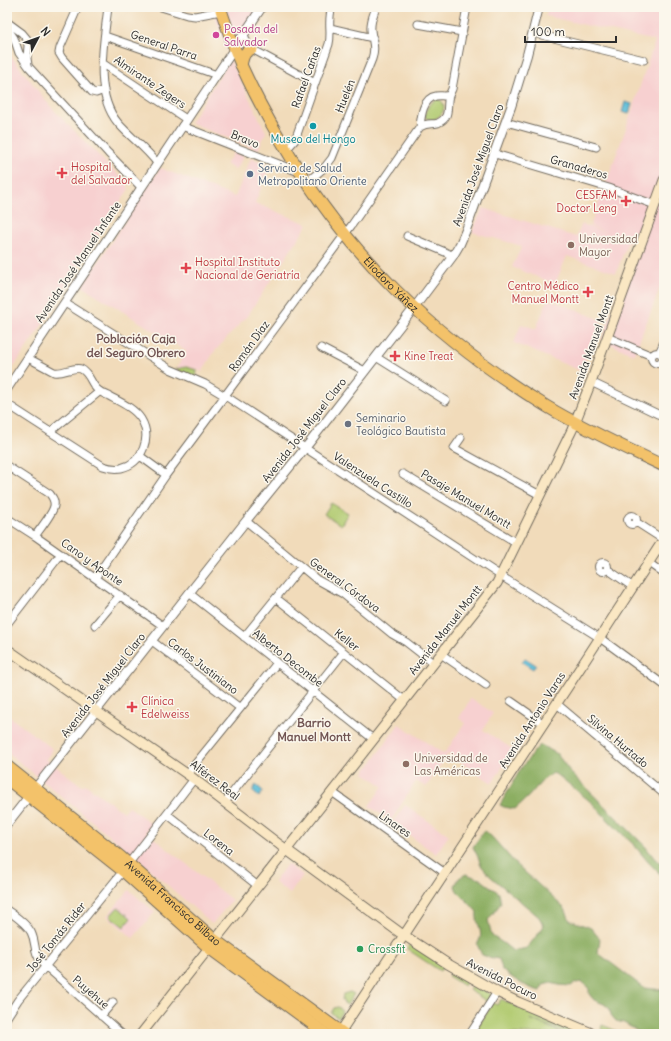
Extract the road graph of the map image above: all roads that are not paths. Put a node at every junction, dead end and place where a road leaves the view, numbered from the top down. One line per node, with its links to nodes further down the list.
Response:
1 (78, 7): 28 (street)
2 (108, 7): 16 (street)
3 (161, 7): 9 (street)
4 (262, 7): 15 (street, Avenida José Manuel Infante)
5 (332, 7): 12 (street, Rafael Cañas)
6 (376, 7): 17 (street, Huelén)
7 (467, 7): 13 (street)
8 (539, 7): 14 (street, Avenida José Miguel Claro)
9 (220, 9): 19 (main road, Eliodoro Yáñez)
10 (418, 24): 13 (street)
11 (9, 26): 18 (street); 21 (street)
12 (330, 28): 17 (street); 27 (street, Rafael Cañas)
13 (462, 32): 29 (street)
14 (532, 33): 22 (street); 31 (street, Avenida José Miguel Claro)
15 (244, 34): 19 (street, Avenida José Manuel Infante); 20 (street)
16 (105, 36): 23 (street); 26 (street, General Parra)
17 (373, 38): 39 (street, Huelén)
18 (28, 48): 21 (street); 25 (street)
19 (235, 48): 24 (main road, Eliodoro Yáñez); 26 (street, Avenida José Manuel Infante)
20 (252, 49): 24 (main road); 27 (street)
21 (20, 53): 25 (street)
22 (644, 60)
23 (102, 63): 28 (street); 30 (street, Almirante Zegers)
24 (242, 65): 34 (main road, Eliodoro Yáñez)
25 (29, 67): 40 (street)
26 (217, 75): 30 (street, Avenida José Manuel Infante)
27 (315, 83): 34 (street, Rafael Cañas)
28 (104, 90): 36 (street)
29 (450, 95): 32 (street, Román Díaz); 32 (street)
30 (184, 122): 36 (street, Avenida José Manuel Infante); 37 (street, Bravo)
31 (506, 122): 33 (street); 35 (street, Avenida José Miguel Claro)
32 (420, 127): 42 (street, Román Díaz)
33 (596, 147)
34 (286, 150): 37 (main road, Eliodoro Yáñez)
35 (494, 154): 41 (street, Granaderos); 44 (street, Avenida José Miguel Claro)
36 (157, 163): 40 (street, Avenida José Manuel Infante)
37 (299, 172): 39 (main road, Eliodoro Yáñez)
38 (664, 180): 41 (main road, Avenida Manuel Montt)
39 (306, 183): 42 (main road, Eliodoro Yáñez)
40 (141, 187): 45 (street, Avenida José Manuel Infante)
41 (655, 205): 47 (main road, Avenida Manuel Montt)
42 (345, 234): 46 (main road, Eliodoro Yáñez); 56 (street, Román Díaz)
43 (407, 236): 44 (street)
44 (453, 256): 46 (street, Avenida José Miguel Claro)
45 (65, 303): 51 (street, Avenida José Manuel Infante); 56 (street, Valenzuela Castillo)
46 (414, 308): 50 (street, Avenida José Miguel Claro); 60 (main road, Eliodoro Yáñez)
47 (607, 337): 48 (street); 53 (main road, Avenida Manuel Montt)
48 (664, 342)
49 (321, 348): 52 (street)
50 (376, 357): 52 (street, Avenida José Miguel Claro); 57 (street)
51 (28, 358): 54 (street, Avenida José Manuel Infante); 55 (street)
52 (365, 371): 63 (street, Avenida José Miguel Claro)
53 (591, 382): 59 (street); 60 (main road, Avenida Manuel Montt)
54 (7, 389)
55 (99, 392): 61 (street); 64 (street)
56 (225, 397): 63 (street, Valenzuela Castillo); 68 (street, Román Díaz)
57 (446, 401)
58 (7, 404): 61 (street)
59 (664, 417)
60 (575, 422): 66 (main road, Eliodoro Yáñez); 69 (main road, Avenida Manuel Montt)
61 (50, 432): 64 (street)
62 (460, 438): 69 (street)
63 (305, 448): 71 (street, Avenida José Miguel Claro); 81 (street, Valenzuela Castillo)
64 (140, 456): 68 (street)
65 (7, 466): 73 (street)
66 (664, 466)
67 (403, 474): 75 (street, Pasaje Manuel Montt)
68 (166, 475): 82 (street, Román Díaz)
69 (540, 495): 75 (main road, Avenida Manuel Montt)
70 (7, 518): 73 (street, Cano y Aponte)
71 (246, 521): 78 (street, General Córdova); 84 (street, Avenida José Miguel Claro)
72 (636, 522): 74 (street)
73 (35, 536): 76 (street, Cano y Aponte)
74 (664, 540): 77 (main road, Avenida Antonio Varas)
75 (517, 542): 81 (main road, Avenida Manuel Montt)
76 (61, 554): 82 (street, Cano y Aponte); 87 (street)
77 (649, 563): 80 (street); 83 (main road, Avenida Antonio Varas)
78 (301, 567): 86 (street); 97 (street, General Córdova)
79 (607, 569): 83 (street)
80 (664, 574)
81 (500, 576): 91 (street, Valenzuela Castillo); 95 (main road, Avenida Manuel Montt)
82 (95, 578): 85 (street, Cano y Aponte)
83 (634, 586): 91 (main road, Avenida Antonio Varas)
84 (189, 593): 89 (street, Avenida José Miguel Claro); 90 (street, Alberto Decombe)
85 (120, 595): 88 (street); 89 (street, Cano y Aponte)
86 (276, 598): 90 (street); 94 (street, Keller)
87 (7, 624)
88 (95, 625)
89 (163, 626): 92 (street, Avenida José Miguel Claro)
90 (244, 637): 96 (street, Alberto Decombe)
91 (600, 638): 99 (street, Valenzuela Castillo); 103 (main road, Avenida Antonio Varas)
92 (152, 641): 104 (street, Carlos Justiniano); 105 (street, Avenida José Miguel Claro)
93 (7, 649): 105 (main road, Alférez Real)
94 (344, 652): 100 (street); 101 (street, Keller)
95 (441, 654): 97 (main road, Avenida Manuel Montt); 98 (street)
96 (277, 663): 100 (street, Alberto Decombe); 104 (street, José Tomás Rider)
97 (433, 663): 101 (main road, Avenida Manuel Montt)
98 (486, 685)
99 (664, 685)
100 (313, 691): 107 (street, Alberto Decombe); 114 (street)
101 (404, 700): 107 (main road, Avenida Manuel Montt)
102 (512, 701): 106 (street)
103 (557, 704): 106 (main road, Avenida Antonio Varas); 113 (street, Silvina Hurtado)
104 (240, 708): 109 (street, José Tomás Rider)
105 (97, 711): 109 (main road, Alférez Real); 111 (street, Avenida José Miguel Claro)
106 (544, 724): 119 (main road, Avenida Antonio Varas)
107 (373, 739): 112 (main road, Avenida Manuel Montt)
108 (7, 766): 111 (main road, Avenida Francisco Bilbao)
109 (191, 776): 114 (main road, Alférez Real); 115 (street, José Tomás Rider)
110 (7, 779): 111 (main road, Avenida Francisco Bilbao)
111 (32, 792): 116 (street, Avenida José Miguel Claro); 118 (main road, Avenida Francisco Bilbao)
112 (332, 792): 117 (main road, Avenida Manuel Montt); 119 (street, Linares)
113 (664, 794)
114 (225, 802): 117 (main road, Alférez Real)
115 (167, 814): 118 (street, José Tomás Rider); 120 (street, Lorena)
116 (7, 824)
117 (286, 850): 120 (main road, Avenida Manuel Montt); 122 (main road, Alférez Real)
118 (126, 867): 123 (main road, Avenida Francisco Bilbao); 124 (street, José Tomás Rider)
119 (445, 873): 122 (main road, Avenida Antonio Varas)
120 (258, 886): 123 (main road, Avenida Manuel Montt)
121 (7, 910): 124 (street, Puyehue)
122 (404, 936): 125 (main road, Avenida Pocuro); 129 (main road, Avenida Antonio Varas)
123 (212, 944): 129 (main road, Avenida Francisco Bilbao); 131 (main road, Avenida Manuel Montt); 132 (main road, Avenida Francisco Bilbao)
124 (46, 967): 127 (street, Puyehue); 128 (street, José Tomás Rider)
125 (497, 992): 133 (street); 134 (main road, Avenida Pocuro)
126 (113, 1002): 127 (street)
127 (101, 1016): 130 (street, Puyehue)
128 (7, 1017)
129 (341, 1033)
130 (122, 1034)
131 (141, 1034)
132 (326, 1034)
133 (470, 1034)
134 (594, 1034)

